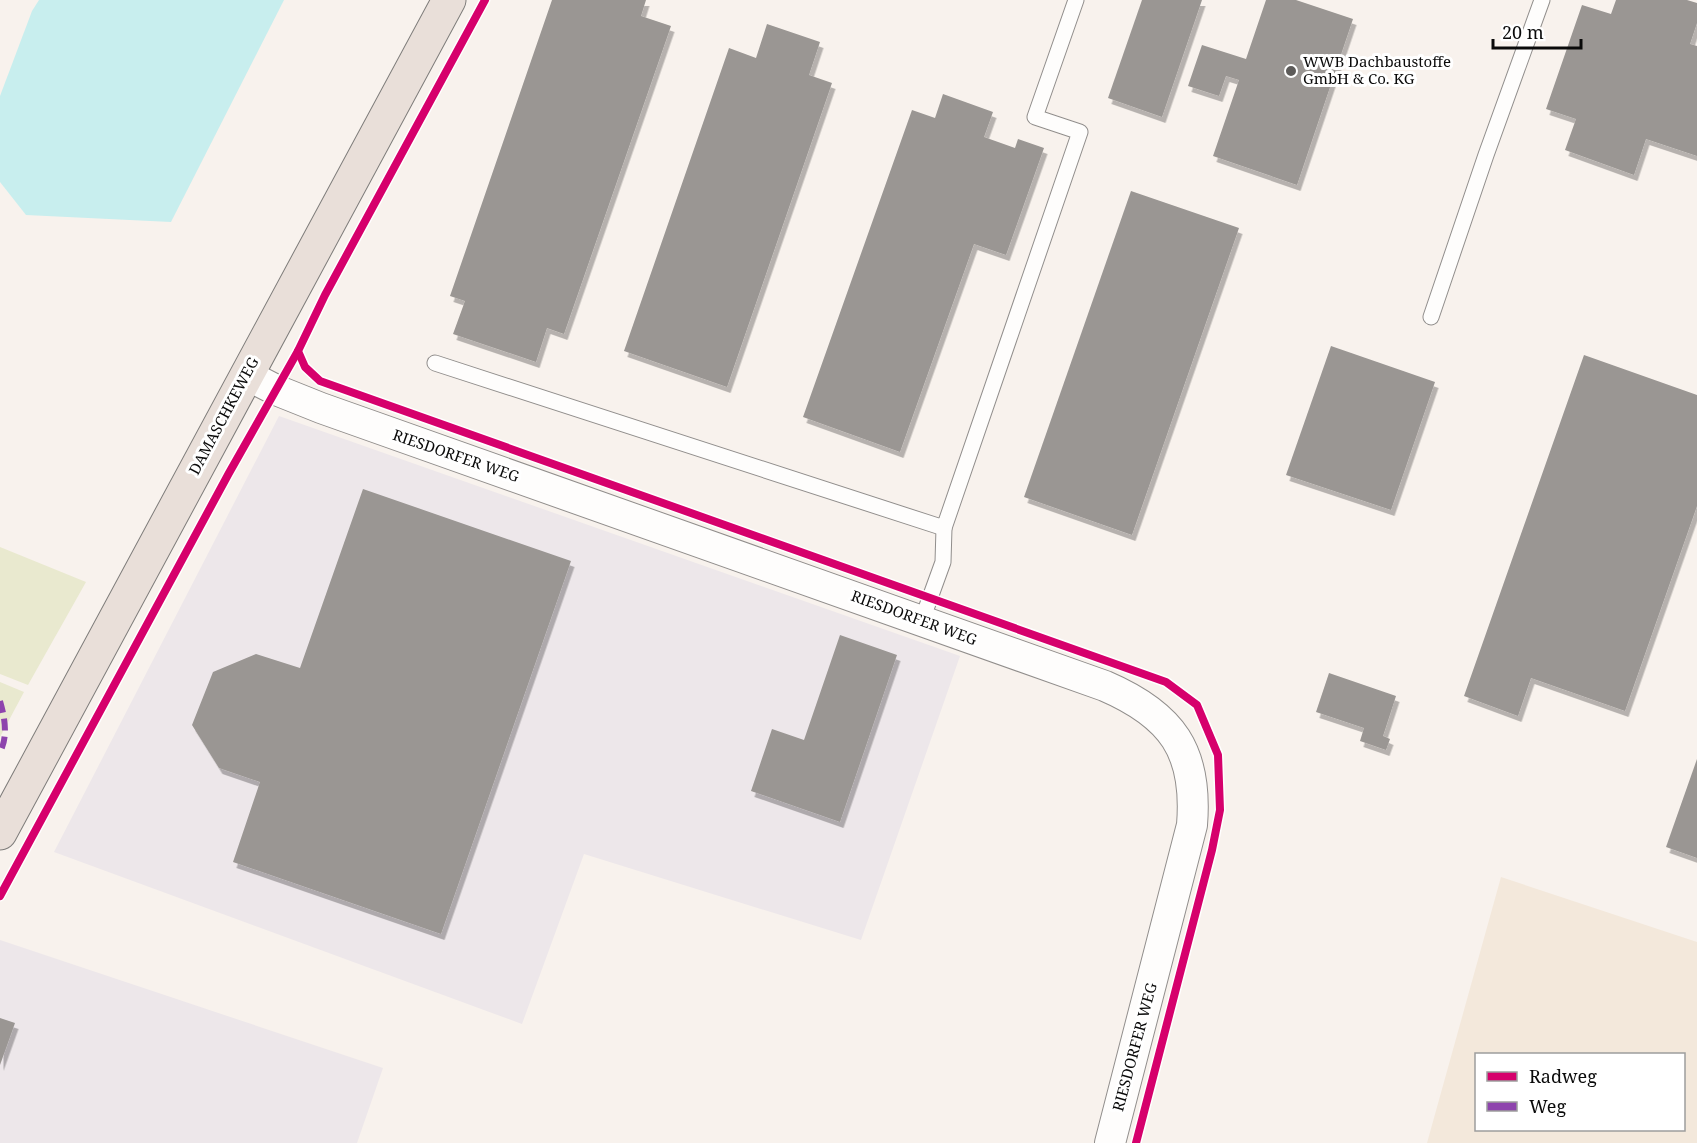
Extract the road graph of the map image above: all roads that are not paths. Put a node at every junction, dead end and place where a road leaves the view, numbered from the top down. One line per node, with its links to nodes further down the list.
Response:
1 (449, 0): 6 (main road, DAMASCHKEWEG)
2 (1076, 0): 7 (lane)
3 (1542, 0): 4 (lane)
4 (1431, 317)
5 (435, 363): 7 (lane)
6 (247, 375): 8 (street, RIESDORFER WEG); 9 (main road, DAMASCHKEWEG)
7 (944, 528): 8 (lane)
8 (922, 621): 10 (street, RIESDORFER WEG)
9 (0, 833)
10 (1110, 1143)

